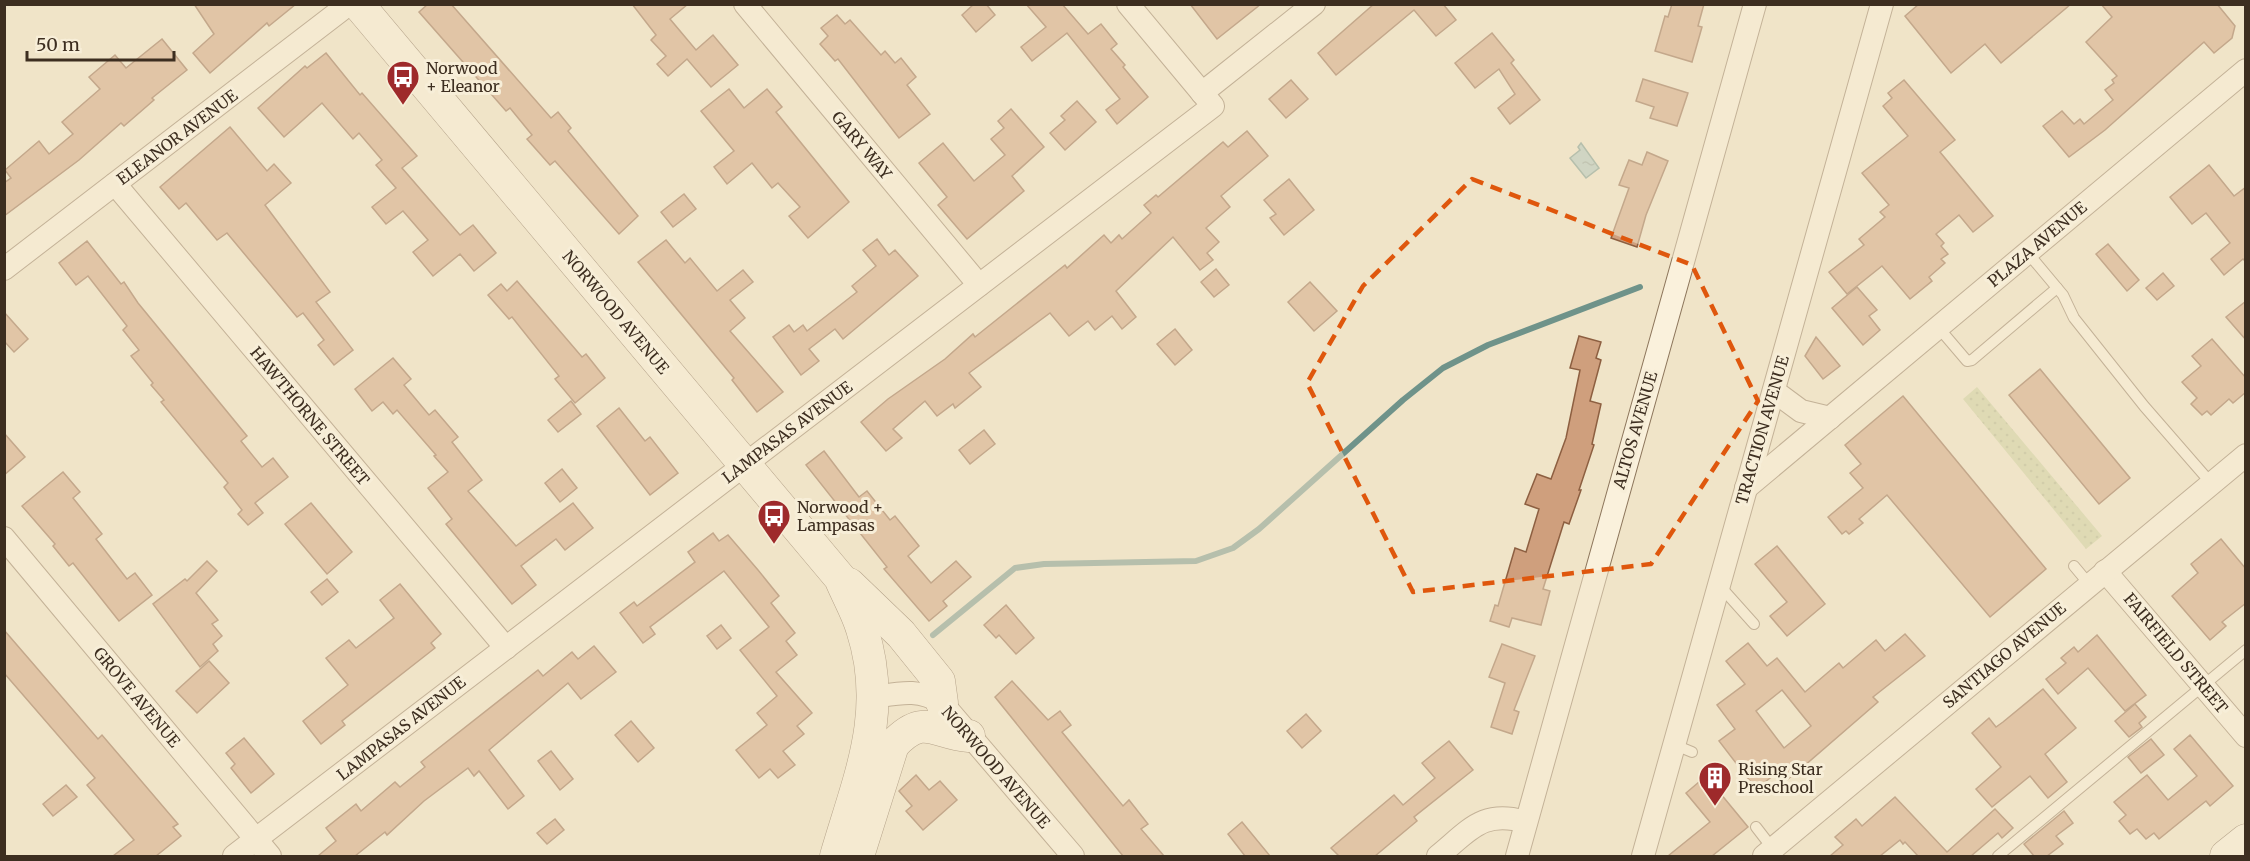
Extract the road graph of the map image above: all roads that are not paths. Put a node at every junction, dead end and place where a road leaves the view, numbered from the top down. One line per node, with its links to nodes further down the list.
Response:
1 (349, 4): 10 (street, ELEANOR AVENUE)
2 (358, 4): 19 (main road, NORWOOD AVENUE)
3 (745, 4): 13 (street, GARY WAY)
4 (1128, 4): 9 (street)
5 (1314, 4): 9 (street)
6 (1755, 4): 35 (street, ALTOS AVENUE)
7 (1882, 4): 16 (street, TRACTION AVENUE)
8 (2246, 70): 11 (street, PLAZA AVENUE)
9 (1202, 93): 13 (street, LAMPASAS AVENUE)
10 (115, 184): 12 (street, ELEANOR AVENUE); 28 (street, HAWTHORNE STREET)
11 (2027, 252): 14 (lane); 15 (street, PLAZA AVENUE)
12 (4, 269)
13 (979, 285): 19 (street, LAMPASAS AVENUE)
14 (2057, 288): 15 (lane); 20 (lane)
15 (1938, 327): 17 (street, PLAZA AVENUE)
16 (1774, 391): 17 (street); 21 (street, TRACTION AVENUE)
17 (1830, 418): 21 (street, PLAZA AVENUE)
18 (2246, 454): 20 (street, SANTIAGO AVENUE)
19 (744, 465): 23 (main road, NORWOOD AVENUE); 28 (street, LAMPASAS AVENUE)
20 (2211, 483): 25 (street, SANTIAGO AVENUE)
21 (1746, 488): 26 (street, TRACTION AVENUE)
22 (4, 538): 38 (street, GROVE AVENUE)
23 (827, 562): 31 (main road, NORWOOD AVENUE); 32 (main road)
24 (2074, 566): 25 (lane)
25 (2097, 577): 30 (street, FAIRFIELD STREET); 39 (street, SANTIAGO AVENUE)
26 (1720, 585): 27 (lane); 46 (street, TRACTION AVENUE)
27 (1754, 624)
28 (506, 648): 38 (street, LAMPASAS AVENUE)
29 (2246, 650): 30 (lane)
30 (2203, 685): 34 (street, FAIRFIELD STREET); 47 (lane)
31 (874, 697): 32 (street, NORWOOD AVENUE); 41 (main road)
32 (942, 704): 33 (street, NORWOOD AVENUE)
33 (969, 736): 42 (main road); 43 (street, NORWOOD AVENUE)
34 (2246, 736)
35 (1526, 822): 44 (street); 45 (street, ALTOS AVENUE)
36 (1756, 826): 39 (lane)
37 (2246, 840): 48 (main road)
38 (263, 848): 40 (street, LAMPASAS AVENUE)
39 (1768, 853)
40 (234, 856)
41 (836, 856)
42 (858, 856)
43 (1073, 856)
44 (1438, 856)
45 (1516, 856)
46 (1643, 856)
47 (1998, 856)
48 (2226, 856)

